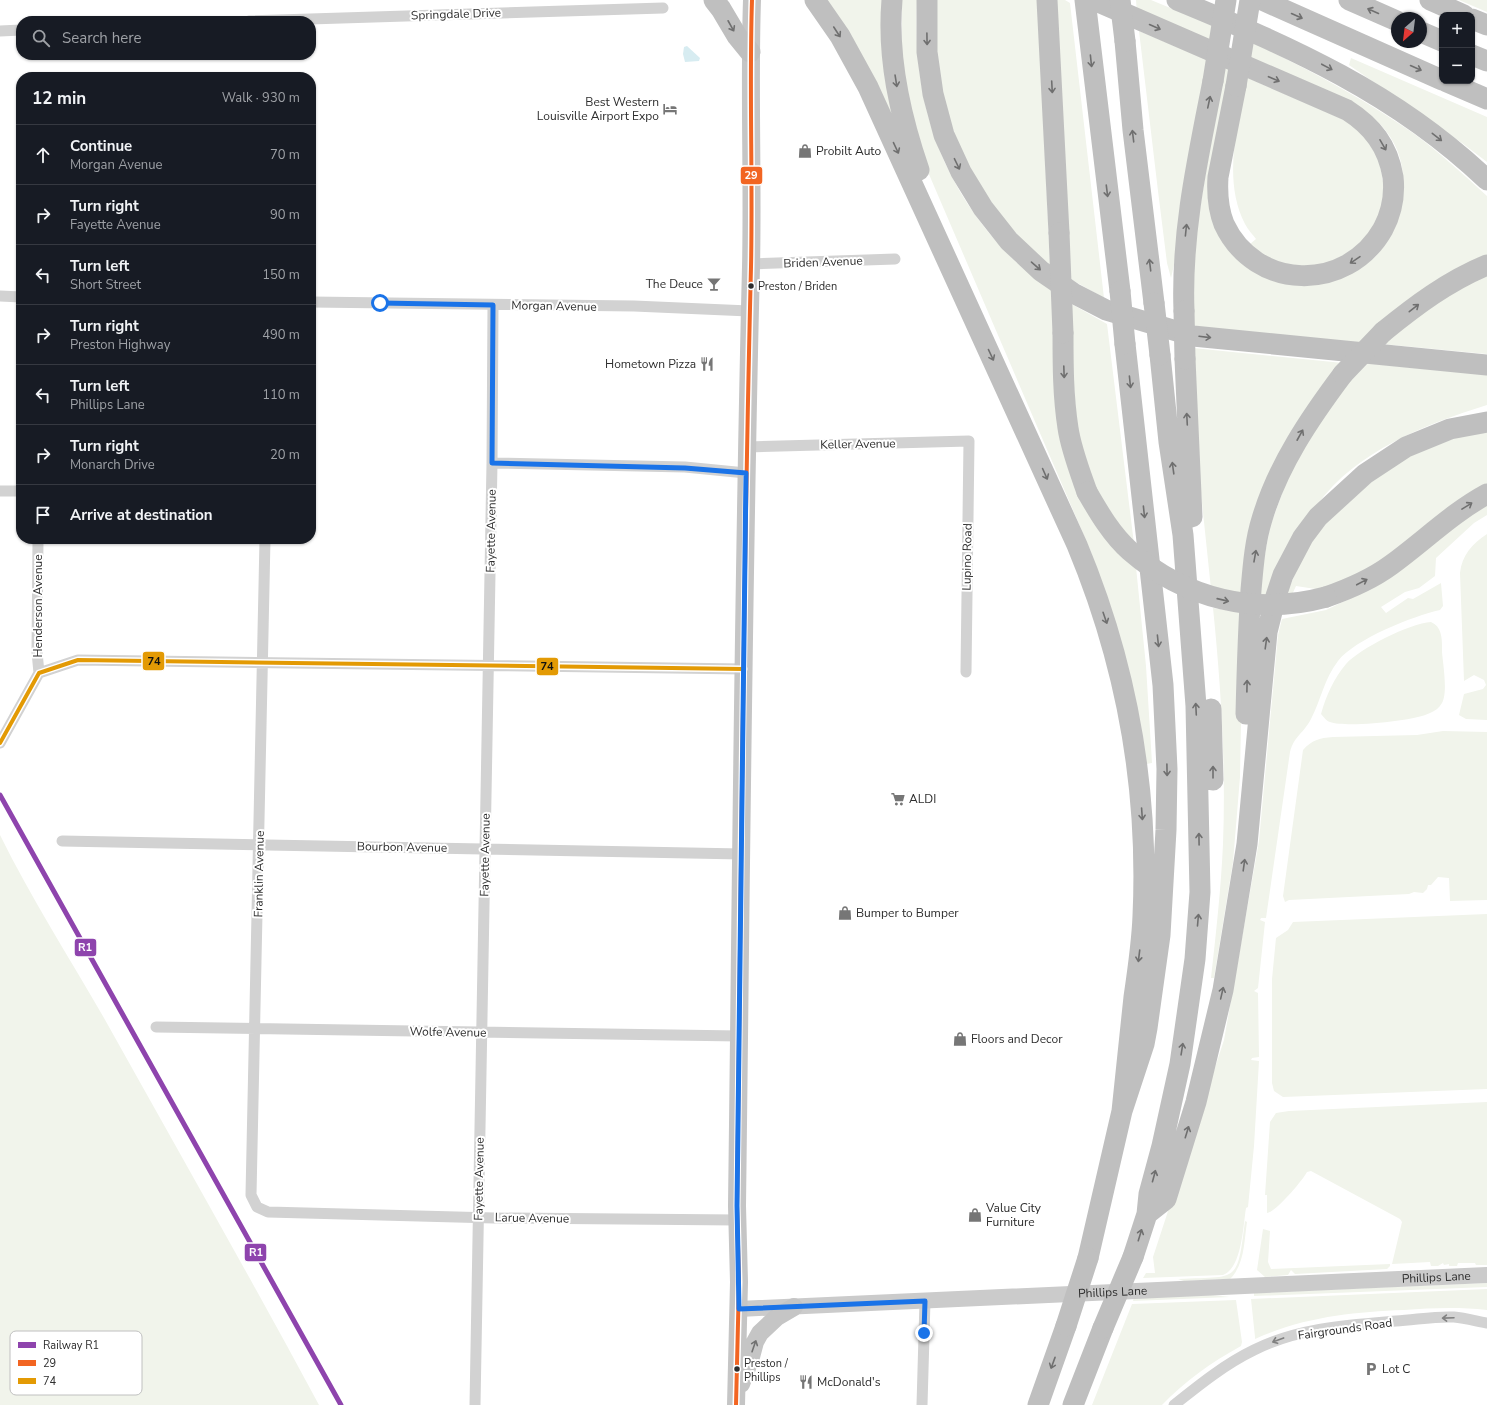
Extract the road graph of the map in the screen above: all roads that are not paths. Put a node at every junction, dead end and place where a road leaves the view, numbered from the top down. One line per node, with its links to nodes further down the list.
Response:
1 (714, 0): 26 (highway, one-way to 26)
2 (752, 0): 26 (main road)
3 (815, 0): 41 (highway, one-way to 41)
4 (892, 0): 41 (highway, one-way to 41)
5 (927, 0): 42 (highway, one-way to 42)
6 (1085, 0): 71 (highway, one-way to 71, bridge)
7 (1094, 0): 11 (highway, one-way to 11, bridge)
8 (1120, 0): 66 (highway, one-way to 8, bridge)
9 (1177, 0): 32 (highway, one-way to 32)
10 (1226, 0): 66 (highway, one-way to 10, bridge)
11 (1250, 0)
12 (1262, 0): 29 (highway, one-way to 29)
13 (1349, 0): 18 (highway, one-way to 13)
14 (1430, 0): 17 (highway)
15 (1048, 3): 51 (highway, one-way to 51, bridge)
16 (663, 8): 19 (street, Springdale Drive)
17 (1457, 12)
18 (1391, 18)
19 (316, 19)
20 (1475, 20): 21 (highway)
21 (1487, 25)
22 (16, 30): 23 (street)
23 (0, 31)
24 (1427, 35): 25 (highway)
25 (1439, 40)
26 (750, 52): 34 (main road)
27 (1475, 56): 28 (highway)
28 (1487, 61)
29 (1439, 79)
30 (1452, 84): 31 (highway)
31 (1487, 99)
32 (1485, 177)
33 (895, 259): 34 (street, Briden Avenue)
34 (751, 264): 40 (main road)
35 (1487, 265): 61 (highway, one-way to 35, bridge)
36 (0, 296): 37 (street)
37 (16, 297)
38 (316, 302): 39 (street, Morgan Avenue)
39 (493, 305): 40 (street, Morgan Avenue); 47 (street, Fayette Avenue)
40 (749, 311): 46 (main road)
41 (981, 334): 71 (highway, one-way to 71)
42 (1487, 365)
43 (1487, 411): 52 (highway)
44 (1487, 422): 52 (highway)
45 (969, 441): 46 (street, Keller Avenue); 58 (street, Lupino Road)
46 (747, 447): 48 (main road)
47 (492, 463): 48 (street); 56 (street, Fayette Avenue)
48 (746, 473): 57 (main road)
49 (0, 491): 50 (street)
50 (16, 491)
51 (1487, 494)
52 (1321, 512): 61 (highway, one-way to 52)
53 (38, 544): 59 (street, Henderson Avenue)
54 (265, 544): 55 (street, Franklin Avenue)
55 (262, 663): 56 (street); 59 (street); 63 (street, Franklin Avenue)
56 (488, 667): 57 (street); 64 (street, Fayette Avenue)
57 (744, 669): 65 (main road)
58 (966, 672)
59 (39, 673): 60 (street)
60 (0, 744)
61 (1253, 779): 73 (highway, one-way to 61)
62 (62, 841): 63 (street, Bourbon Avenue)
63 (260, 845): 64 (street, Bourbon Avenue); 68 (street, Franklin Avenue)
64 (485, 849): 65 (street, Bourbon Avenue); 69 (street, Fayette Avenue)
65 (742, 854): 70 (main road)
66 (1200, 892): 73 (highway, one-way to 66)
67 (156, 1027): 68 (street, Wolfe Avenue)
68 (256, 1028): 69 (street, Wolfe Avenue); 72 (street, Franklin Avenue)
69 (481, 1033): 70 (street, Wolfe Avenue); 74 (street, Fayette Avenue)
70 (739, 1036): 75 (main road)
71 (1122, 1111): 85 (highway, one-way to 85, bridge)
72 (257, 1207): 74 (street, Larue Avenue)
73 (1146, 1214): 82 (highway, one-way to 73, bridge)
74 (478, 1217): 75 (street, Larue Avenue); 83 (street, Fayette Avenue)
75 (738, 1220): 79 (main road)
76 (1487, 1275): 77 (main road, Phillips Lane)
77 (925, 1301): 78 (main road, Phillips Lane); 84 (street)
78 (794, 1307): 79 (main road, Phillips Lane); 81 (main road, one-way to 78)
79 (739, 1309): 81 (main road)
80 (1487, 1323): 86 (street, Fairgrounds Road, one-way to 86)
81 (736, 1401)
82 (1073, 1404)
83 (475, 1405)
84 (922, 1405)
85 (1038, 1405)
86 (1174, 1405)

